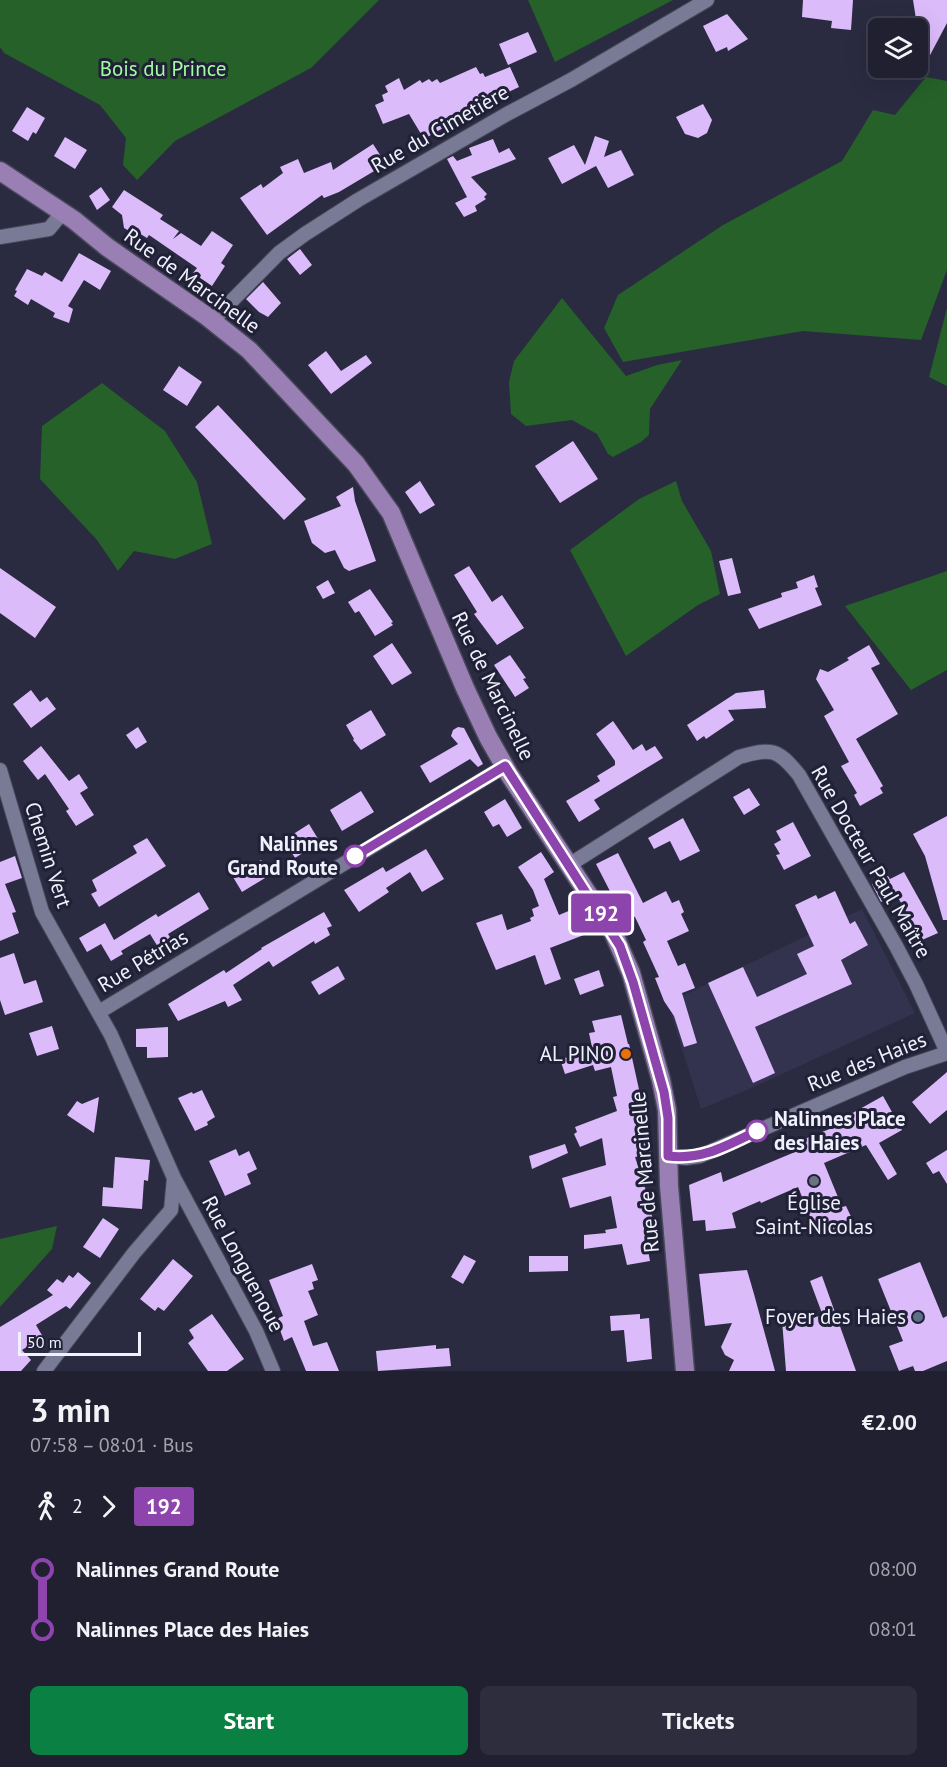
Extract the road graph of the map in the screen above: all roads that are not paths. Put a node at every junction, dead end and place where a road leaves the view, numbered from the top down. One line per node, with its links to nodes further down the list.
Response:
1 (707, 0): 5 (street, Rue du Cimetière)
2 (0, 171): 3 (street, Rue de Marcinelle)
3 (63, 212): 4 (street); 5 (street, Rue de Marcinelle)
4 (0, 237)
5 (213, 320): 6 (street, Rue de Marcinelle)
6 (505, 766): 8 (street, Rue de Marcinelle); 9 (street, Rue Pétrias)
7 (0, 770): 9 (street, Chemin Vert)
8 (569, 865): 10 (street, Rue Docteur Paul Maître); 11 (street, Rue de Marcinelle)
9 (99, 1012): 12 (street, Rue Pétrias)
10 (947, 1052): 11 (street, Rue des Haies)
11 (668, 1156): 15 (street, Rue de Marcinelle)
12 (174, 1178): 13 (street, Rue Pétrias); 14 (street, Rue Longuenoue)
13 (44, 1371)
14 (273, 1371)
15 (685, 1371)

